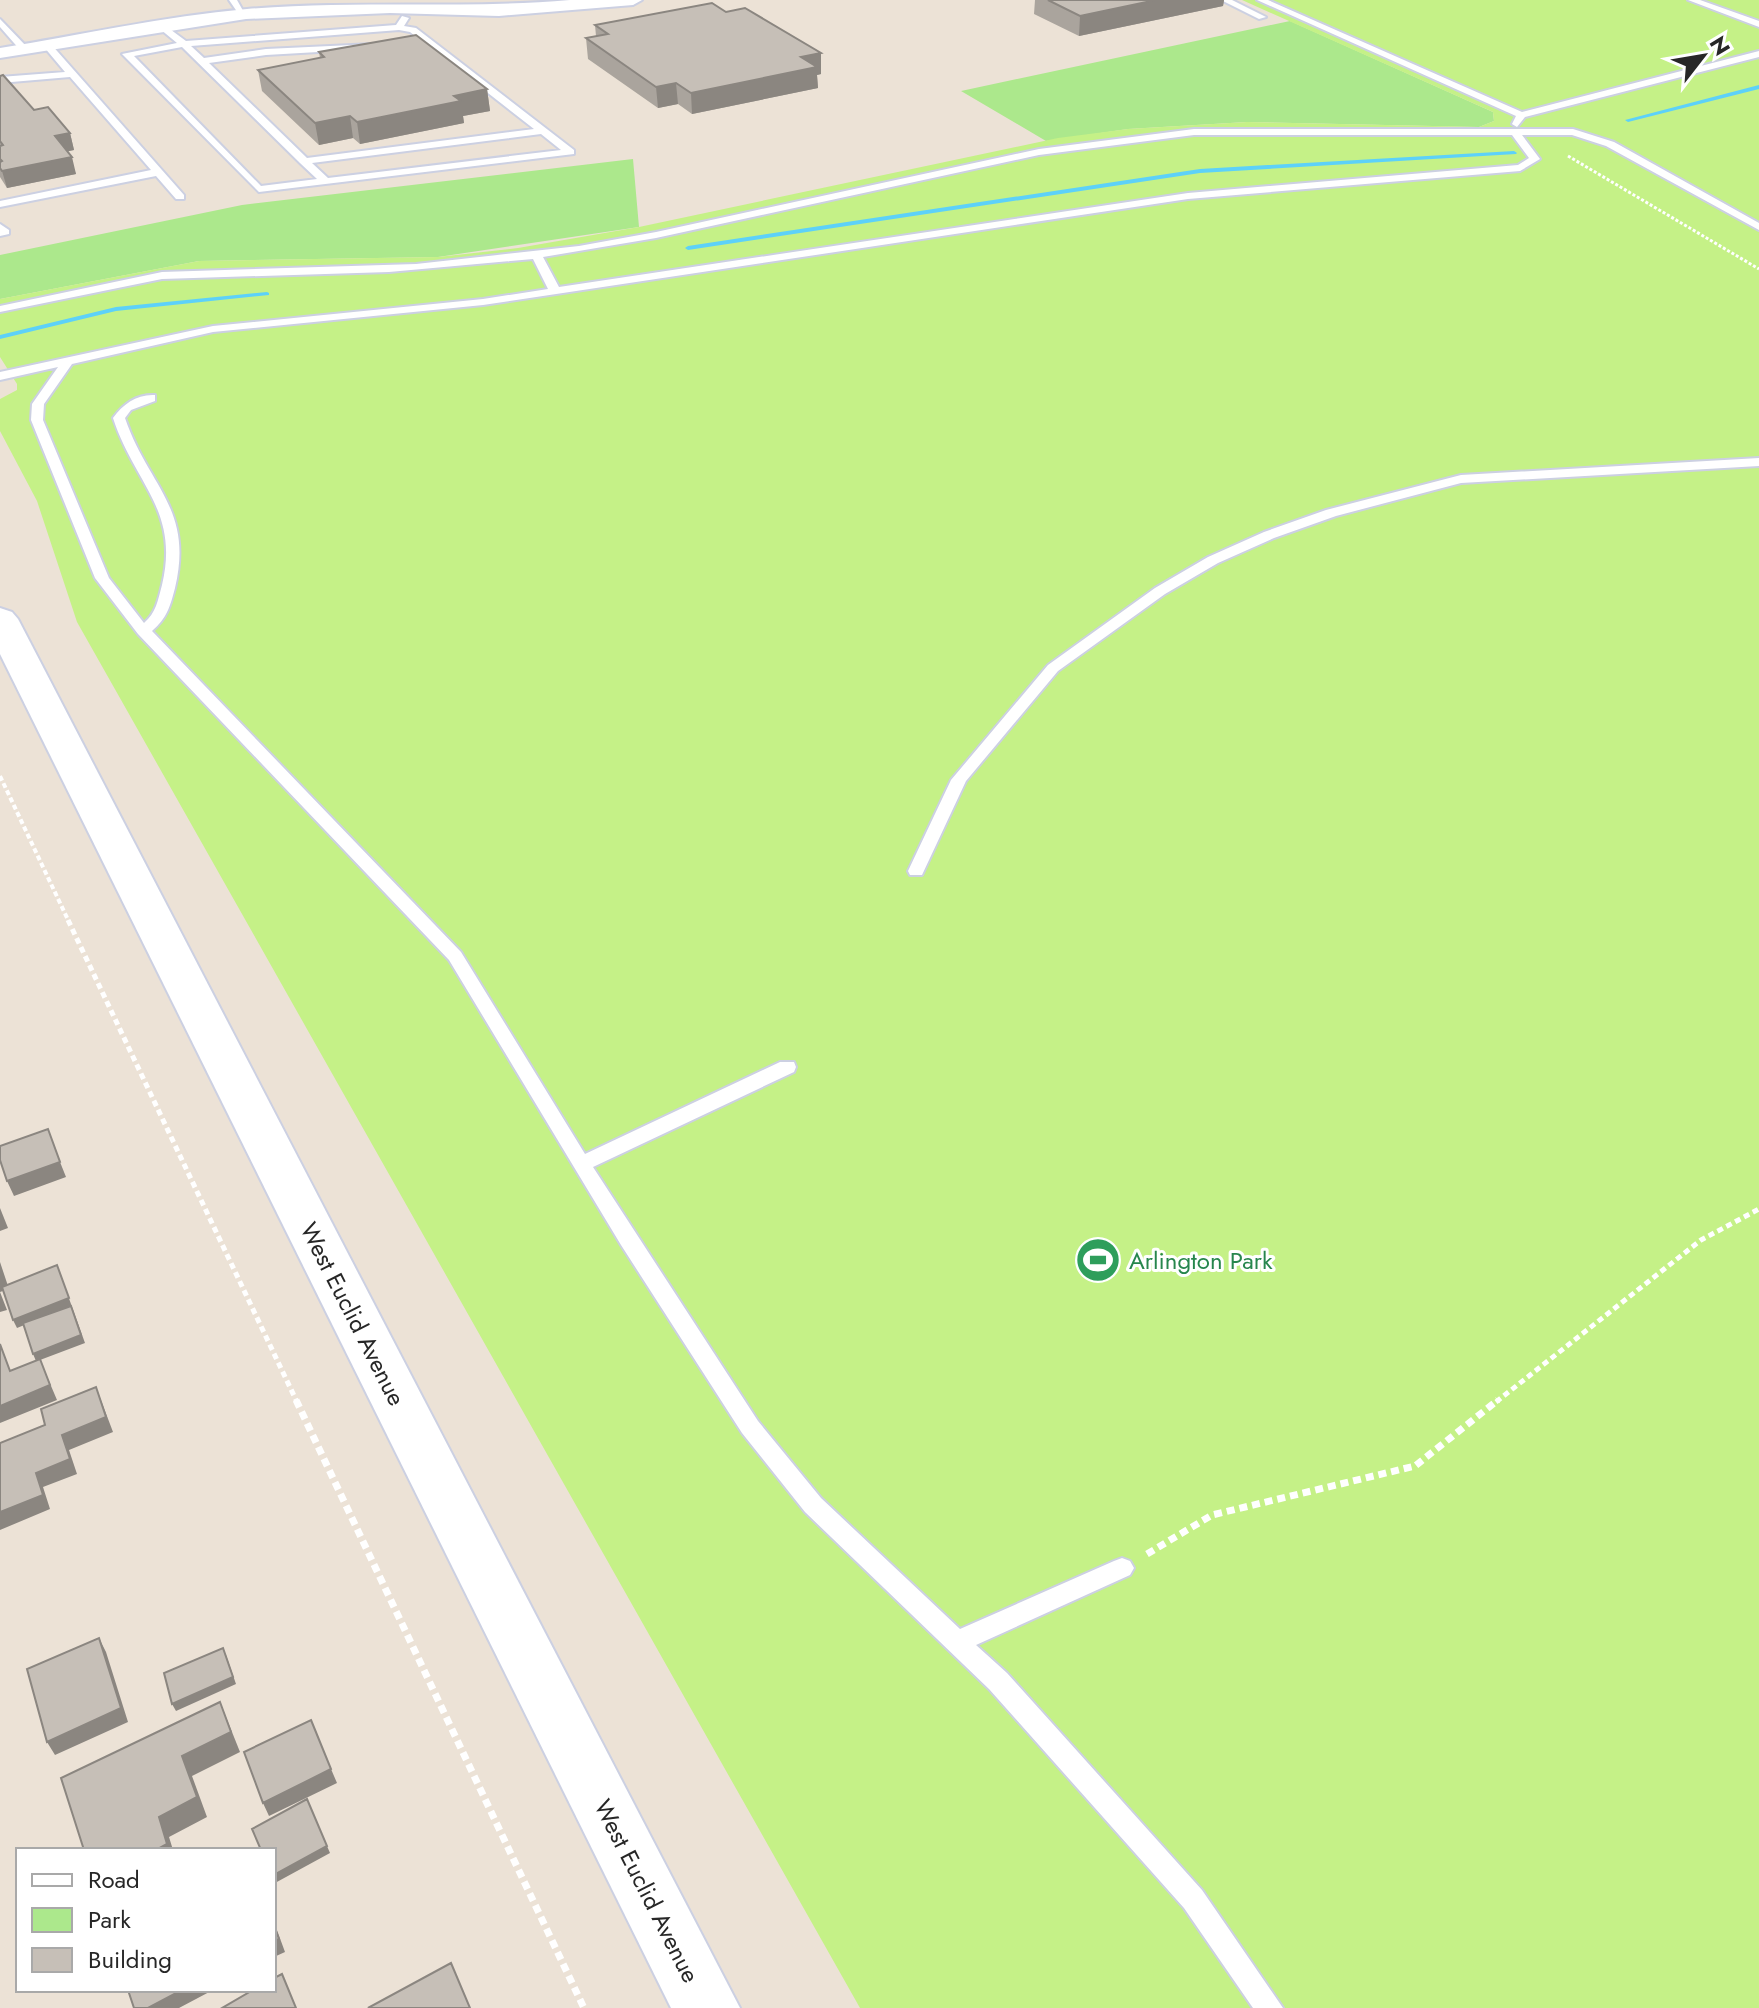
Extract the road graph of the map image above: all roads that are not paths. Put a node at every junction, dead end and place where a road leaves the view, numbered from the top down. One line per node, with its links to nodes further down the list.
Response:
1 (633, 0): 6 (street)
2 (1225, 0): 7 (lane)
3 (1261, 0): 23 (lane)
4 (1692, 0): 9 (lane)
5 (238, 7): 6 (street); 10 (street)
6 (410, 8): 11 (lane)
7 (1262, 17)
8 (0, 22): 17 (lane)
9 (1759, 24)
10 (163, 27): 12 (lane); 13 (street)
11 (399, 27): 12 (lane); 16 (lane)
12 (184, 44): 20 (lane); 28 (lane)
13 (47, 45): 17 (street); 21 (lane)
14 (387, 46): 20 (lane)
15 (418, 46): 16 (lane)
16 (433, 47): 24 (lane)
17 (24, 49): 18 (street)
18 (0, 53)
19 (1759, 54): 23 (lane)
20 (202, 61): 26 (lane)
21 (72, 74): 22 (lane); 27 (lane)
22 (0, 80)
23 (1521, 115): 25 (lane)
24 (542, 131): 26 (lane); 28 (lane)
25 (1514, 131): 32 (lane); 34 (lane); 35 (lane)
26 (304, 161): 28 (lane)
27 (158, 172): 29 (lane); 30 (lane)
28 (325, 181)
29 (180, 197)
30 (0, 204)
31 (0, 227): 33 (lane)
32 (1759, 227)
33 (0, 233)
34 (536, 255): 35 (lane); 36 (lane)
35 (555, 291): 37 (lane)
36 (0, 309)
37 (67, 362): 38 (lane); 42 (lane)
38 (0, 376)
39 (151, 398): 42 (lane)
40 (1759, 462): 43 (lane)
41 (0, 619): 48 (main road, West Euclid Avenue)
42 (143, 631): 45 (lane)
43 (916, 871)
44 (787, 1067): 45 (lane)
45 (581, 1164): 47 (lane)
46 (1122, 1568): 47 (lane)
47 (959, 1641): 49 (lane)
48 (706, 2008)
49 (1269, 2008)

